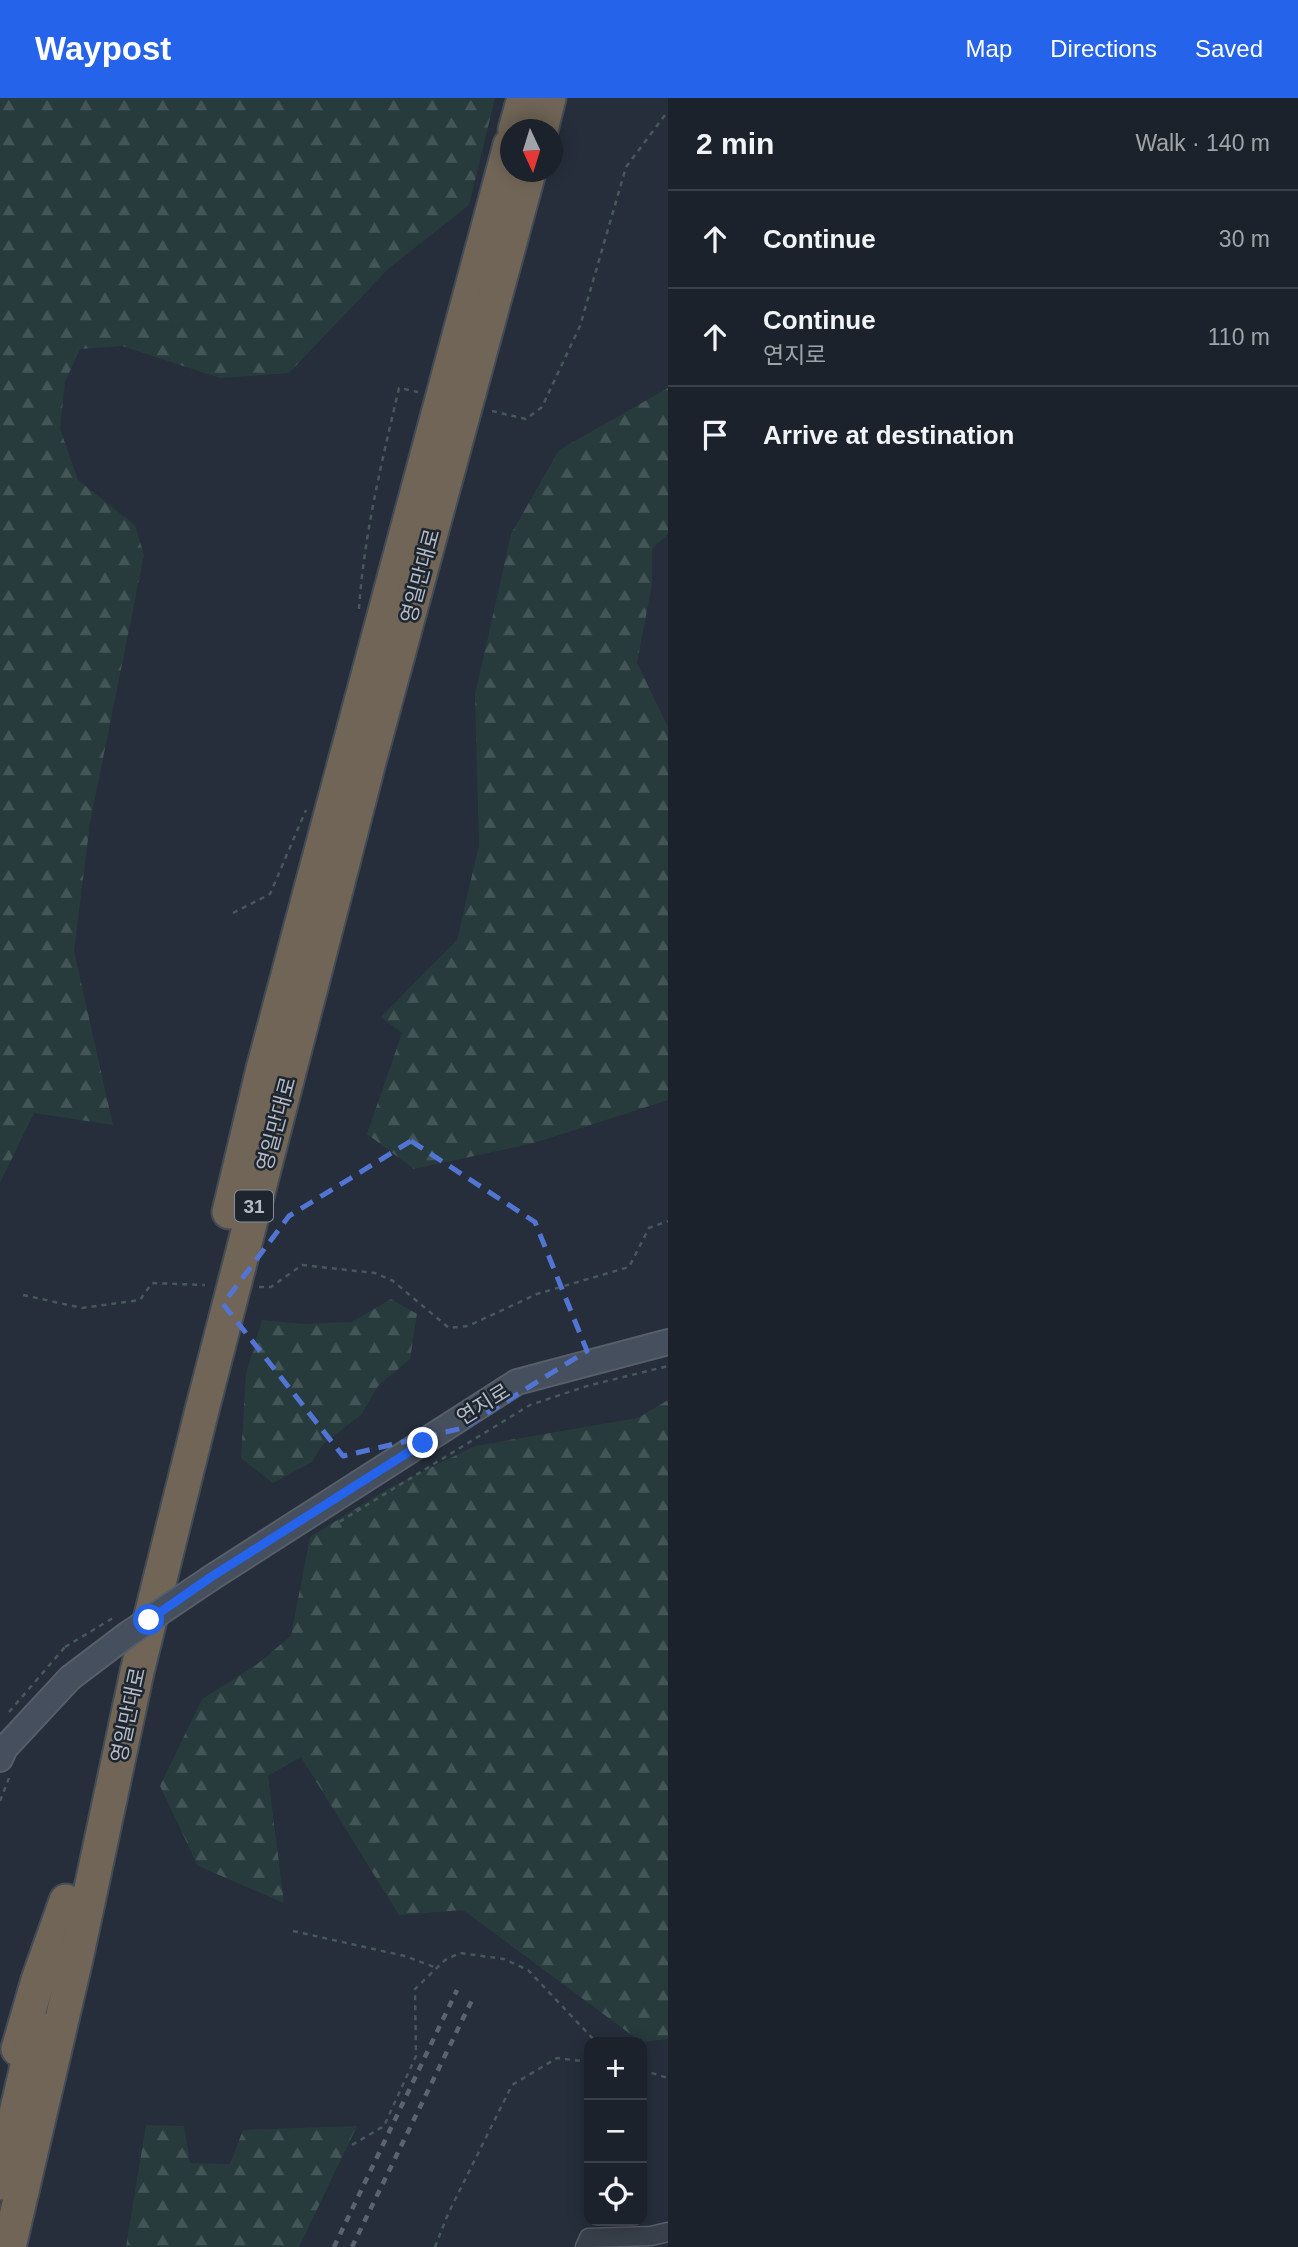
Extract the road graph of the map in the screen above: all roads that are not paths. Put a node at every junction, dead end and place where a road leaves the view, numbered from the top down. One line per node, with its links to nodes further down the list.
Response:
1 (524, 98): 3 (highway)
2 (549, 98): 4 (highway)
3 (518, 119)
4 (544, 119)
5 (500, 182): 9 (highway, 영일만대로 / 31)
6 (526, 182): 9 (highway, 영일만대로 / 31)
7 (668, 1342): 8 (main road, 연지로, bridge)
8 (0, 1759)
9 (75, 1910): 10 (highway); 11 (highway); 12 (highway, 영일만대로 / 31); 14 (highway, 영일만대로 / 31)
10 (64, 2094)
11 (0, 2108)
12 (0, 2183)
13 (668, 2232): 15 (street)
14 (9, 2247)
15 (585, 2247)

